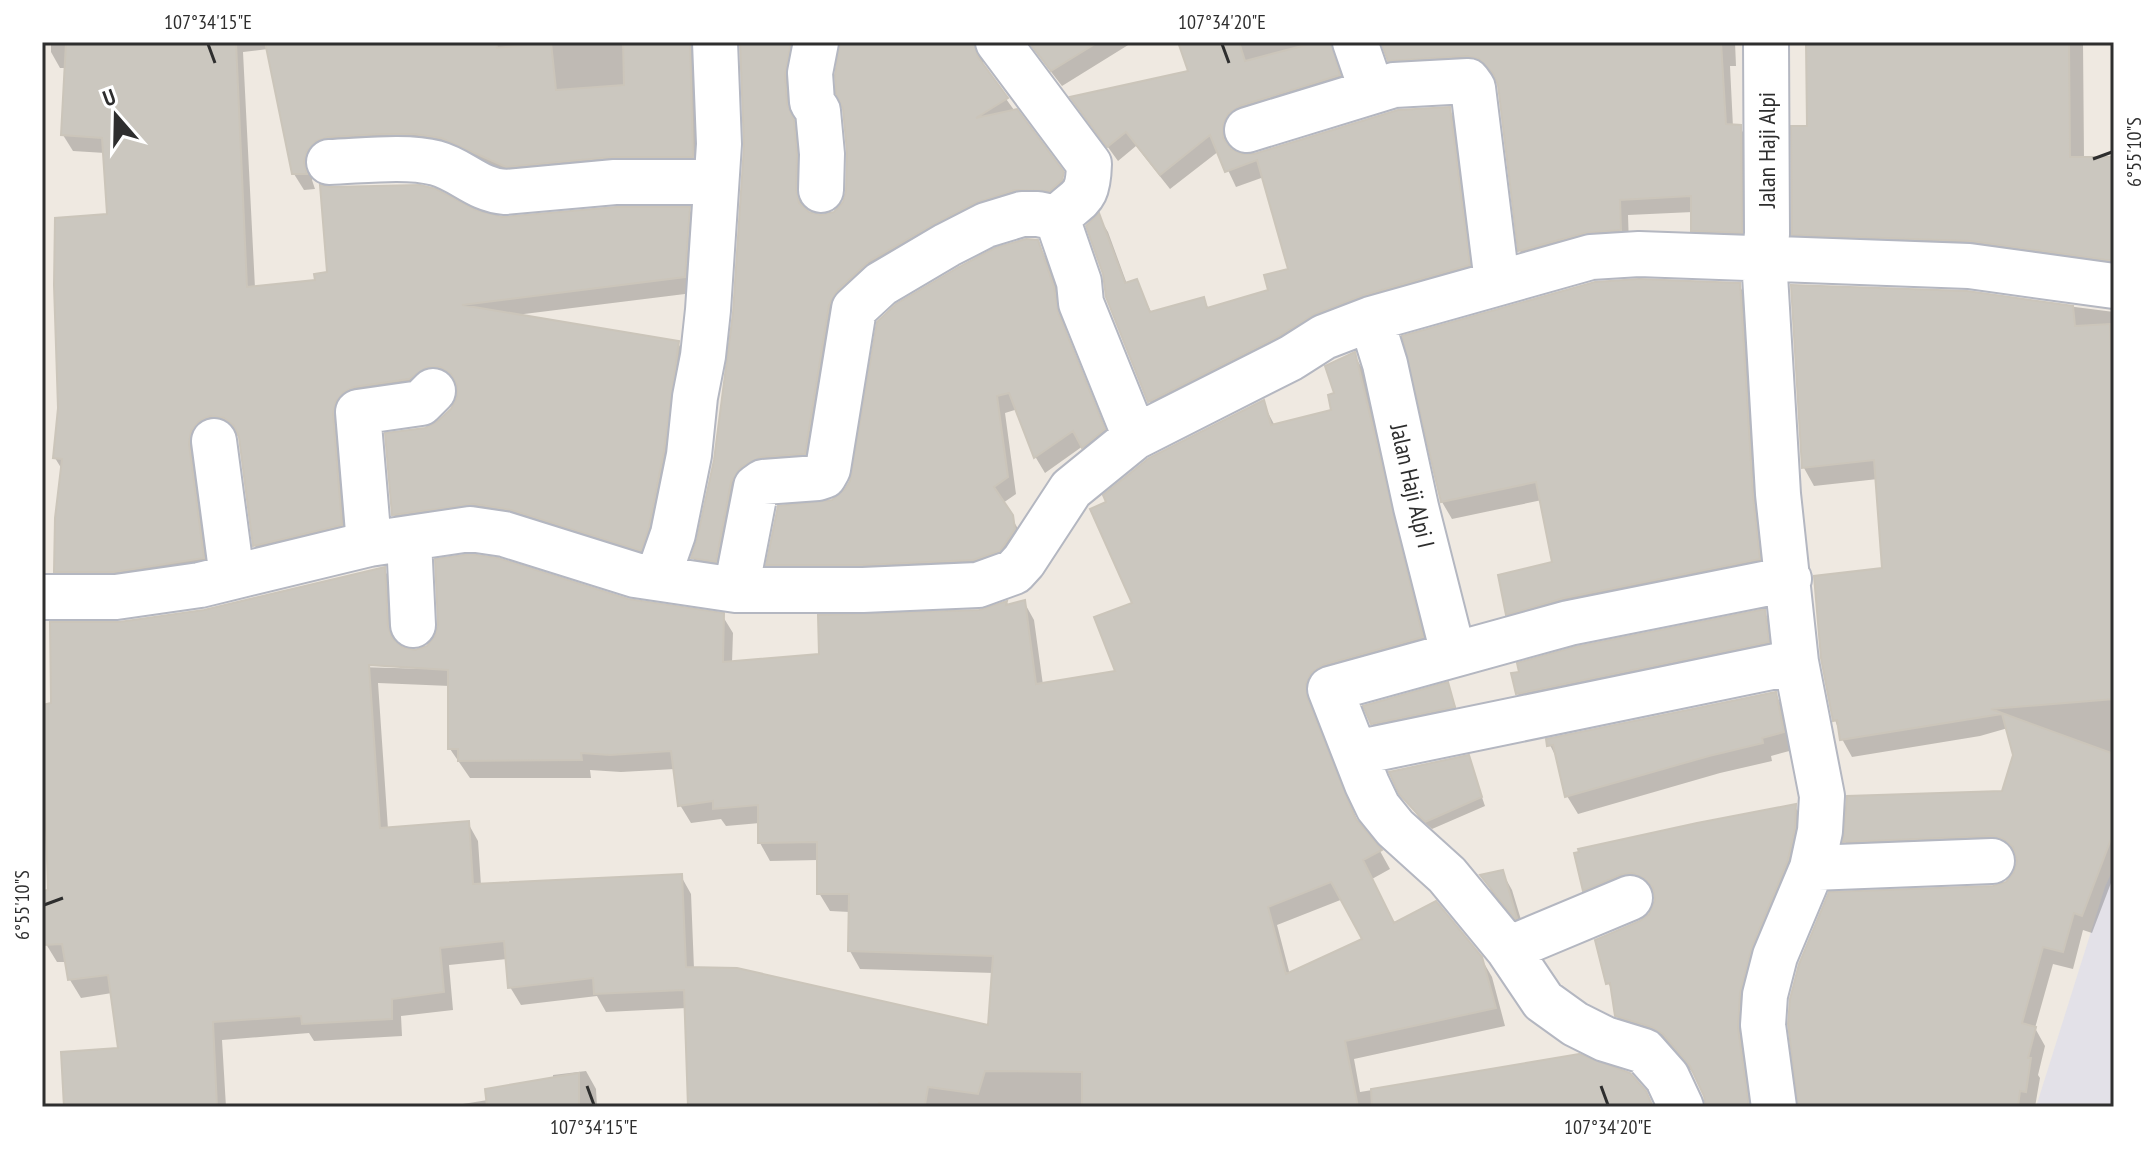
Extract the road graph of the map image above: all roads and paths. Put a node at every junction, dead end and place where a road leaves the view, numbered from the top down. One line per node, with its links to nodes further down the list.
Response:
1 (715, 42): 9 (street)
2 (816, 42): 10 (street)
3 (998, 42): 11 (street)
4 (1355, 42): 6 (street)
5 (1766, 42): 12 (street, Jalan Haji Alpi)
6 (1372, 91): 7 (street); 13 (street)
7 (1247, 130)
8 (329, 162): 9 (street)
9 (715, 182): 21 (street)
10 (821, 190)
11 (1057, 218): 17 (street); 23 (street)
12 (1764, 258): 13 (street); 14 (street); 22 (street, Jalan Haji Alpi)
13 (1497, 282): 15 (street)
14 (2114, 286)
15 (1371, 319): 17 (street); 26 (street, Jalan Haji Alpi I)
16 (433, 391): 19 (street)
17 (1135, 437): 23 (street)
18 (214, 441): 20 (street)
19 (389, 542): 20 (street); 21 (street); 25 (street)
20 (232, 577): 24 (street)
21 (658, 577): 23 (street)
22 (1789, 579): 26 (street); 27 (street, Jalan Haji Alpi)
23 (736, 590)
24 (42, 597)
25 (413, 625)
26 (1453, 653): 28 (street)
27 (1796, 662): 28 (street); 30 (street, Jalan Haji Alpi)
28 (1355, 753): 32 (street)
29 (1992, 861): 30 (street)
30 (1812, 868): 34 (street, Jalan Haji Alpi)
31 (1630, 898): 32 (street)
32 (1508, 949): 33 (street)
33 (1681, 1107)
34 (1774, 1107)

